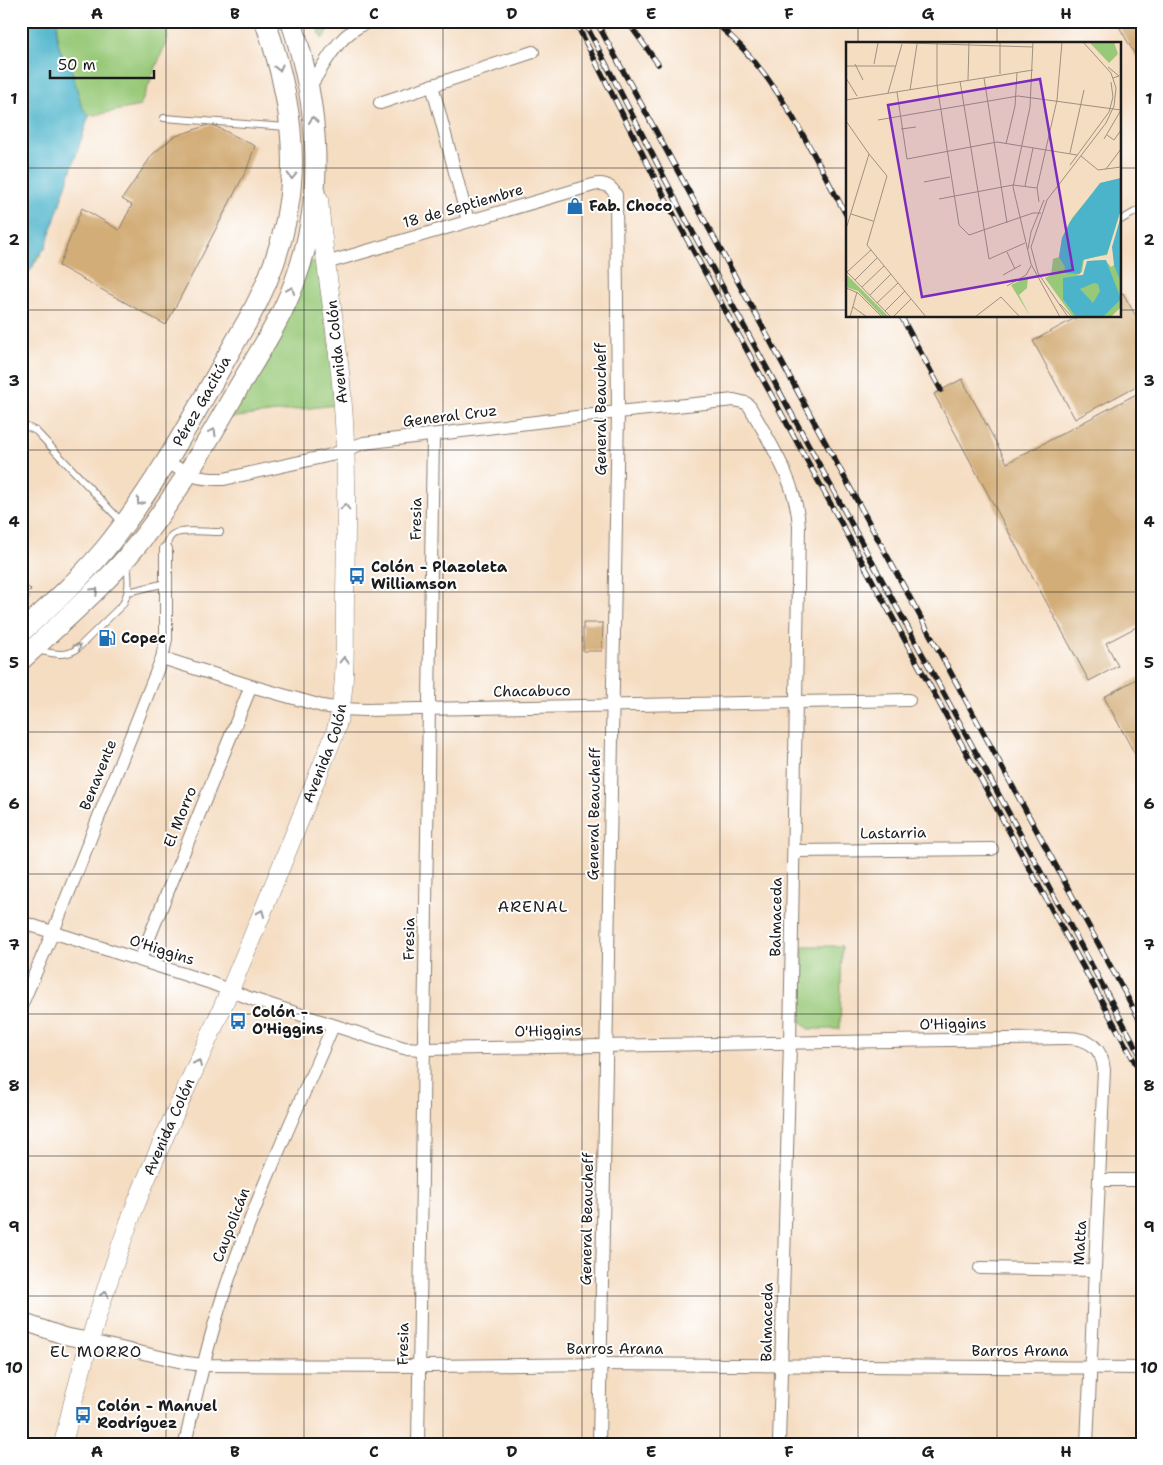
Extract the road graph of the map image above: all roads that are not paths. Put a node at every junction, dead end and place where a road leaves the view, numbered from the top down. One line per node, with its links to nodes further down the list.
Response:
1 (265, 21): 11 (main road, one-way to 11)
2 (291, 21): 6 (main road, Avenida Colón)
3 (370, 21): 5 (street)
4 (533, 52): 7 (street)
5 (326, 58): 6 (street); 8 (street)
6 (302, 60): 8 (main road, Avenida Colón)
7 (432, 85): 9 (street); 16 (street)
8 (309, 88): 12 (main road, Avenida Colón, one-way to 8)
9 (380, 103)
10 (164, 118): 11 (lane)
11 (291, 127): 23 (main road, Pérez Gacitúa, one-way to 23)
12 (316, 168): 17 (main road, Avenida Colón); 24 (main road, Pérez Gacitúa, one-way to 12)
13 (609, 186): 16 (street, 18 de Septiembre); 19 (street, General Beaucheff)
14 (1142, 208): 15 (lane)
15 (1120, 220)
16 (468, 221): 17 (street, 18 de Septiembre)
17 (326, 263): 22 (main road, Avenida Colón)
18 (746, 403): 19 (street, General Cruz); 36 (street, Balmaceda)
19 (618, 412): 21 (street, General Cruz); 37 (street, General Beaucheff)
20 (21, 424): 25 (lane)
21 (433, 435): 22 (street, General Cruz); 39 (street, Fresia)
22 (345, 449): 24 (street, General Cruz); 38 (main road, Avenida Colón, one-way to 22)
23 (166, 461): 24 (street, General Cruz); 25 (main road, Pérez Gacitúa, one-way to 25)
24 (188, 474): 28 (main road, Pérez Gacitúa)
25 (123, 531): 31 (main road, Pérez Gacitúa)
26 (220, 532): 27 (lane)
27 (166, 549): 29 (street, Benavente)
28 (126, 554): 30 (lane); 32 (main road, Pérez Gacitúa, one-way to 28)
29 (166, 583): 30 (lane); 33 (street, Benavente)
30 (128, 592): 32 (lane, one-way to 30)
31 (21, 632)
32 (27, 655)
33 (162, 658): 34 (street, Chacabuco); 43 (street, Benavente)
34 (251, 686): 38 (street, Chacabuco); 44 (street, El Morro)
35 (909, 700): 36 (street, Chacabuco)
36 (796, 703): 37 (street, Chacabuco); 41 (street, Balmaceda)
37 (612, 706): 39 (street, Chacabuco); 49 (street, General Beaucheff)
38 (341, 709): 39 (street, Chacabuco); 45 (main road, Avenida Colón, one-way to 38)
39 (429, 709): 51 (street, Fresia)
40 (992, 849): 41 (street, Lastarria)
41 (794, 851): 48 (street, Balmaceda)
42 (21, 922): 43 (street, O'Higgins)
43 (53, 932): 44 (street, O'Higgins); 46 (street, Benavente)
44 (140, 960): 45 (street, O'Higgins)
45 (230, 991): 47 (street, O'Higgins); 57 (main road, Avenida Colón, one-way to 45)
46 (21, 1006)
47 (333, 1026): 51 (street, O'Higgins); 59 (street, Caupolicán)
48 (790, 1043): 49 (street, O'Higgins); 50 (street, O'Higgins); 61 (street, Balmaceda)
49 (607, 1046): 51 (street, O'Higgins); 58 (street, General Beaucheff)
50 (1094, 1046): 52 (street, Matta)
51 (423, 1049): 60 (street, Fresia)
52 (1099, 1180): 53 (street); 55 (street, Matta)
53 (1142, 1180)
54 (980, 1268): 55 (street)
55 (1095, 1270): 62 (street, Matta)
56 (21, 1321): 57 (street)
57 (90, 1341): 59 (street, Barros Arana); 64 (main road, Avenida Colón)
58 (601, 1364): 60 (street, Barros Arana); 61 (street, Barros Arana); 67 (street, General Beaucheff)
59 (203, 1365): 60 (street, Barros Arana); 65 (street, Caupolicán)
60 (419, 1366): 66 (street, Fresia)
61 (782, 1366): 62 (street, Barros Arana); 68 (street, Balmaceda)
62 (1090, 1368): 63 (street, Barros Arana); 69 (street, Matta)
63 (1142, 1368)
64 (63, 1444)
65 (184, 1444)
66 (418, 1444)
67 (599, 1444)
68 (779, 1444)
69 (1086, 1444)

